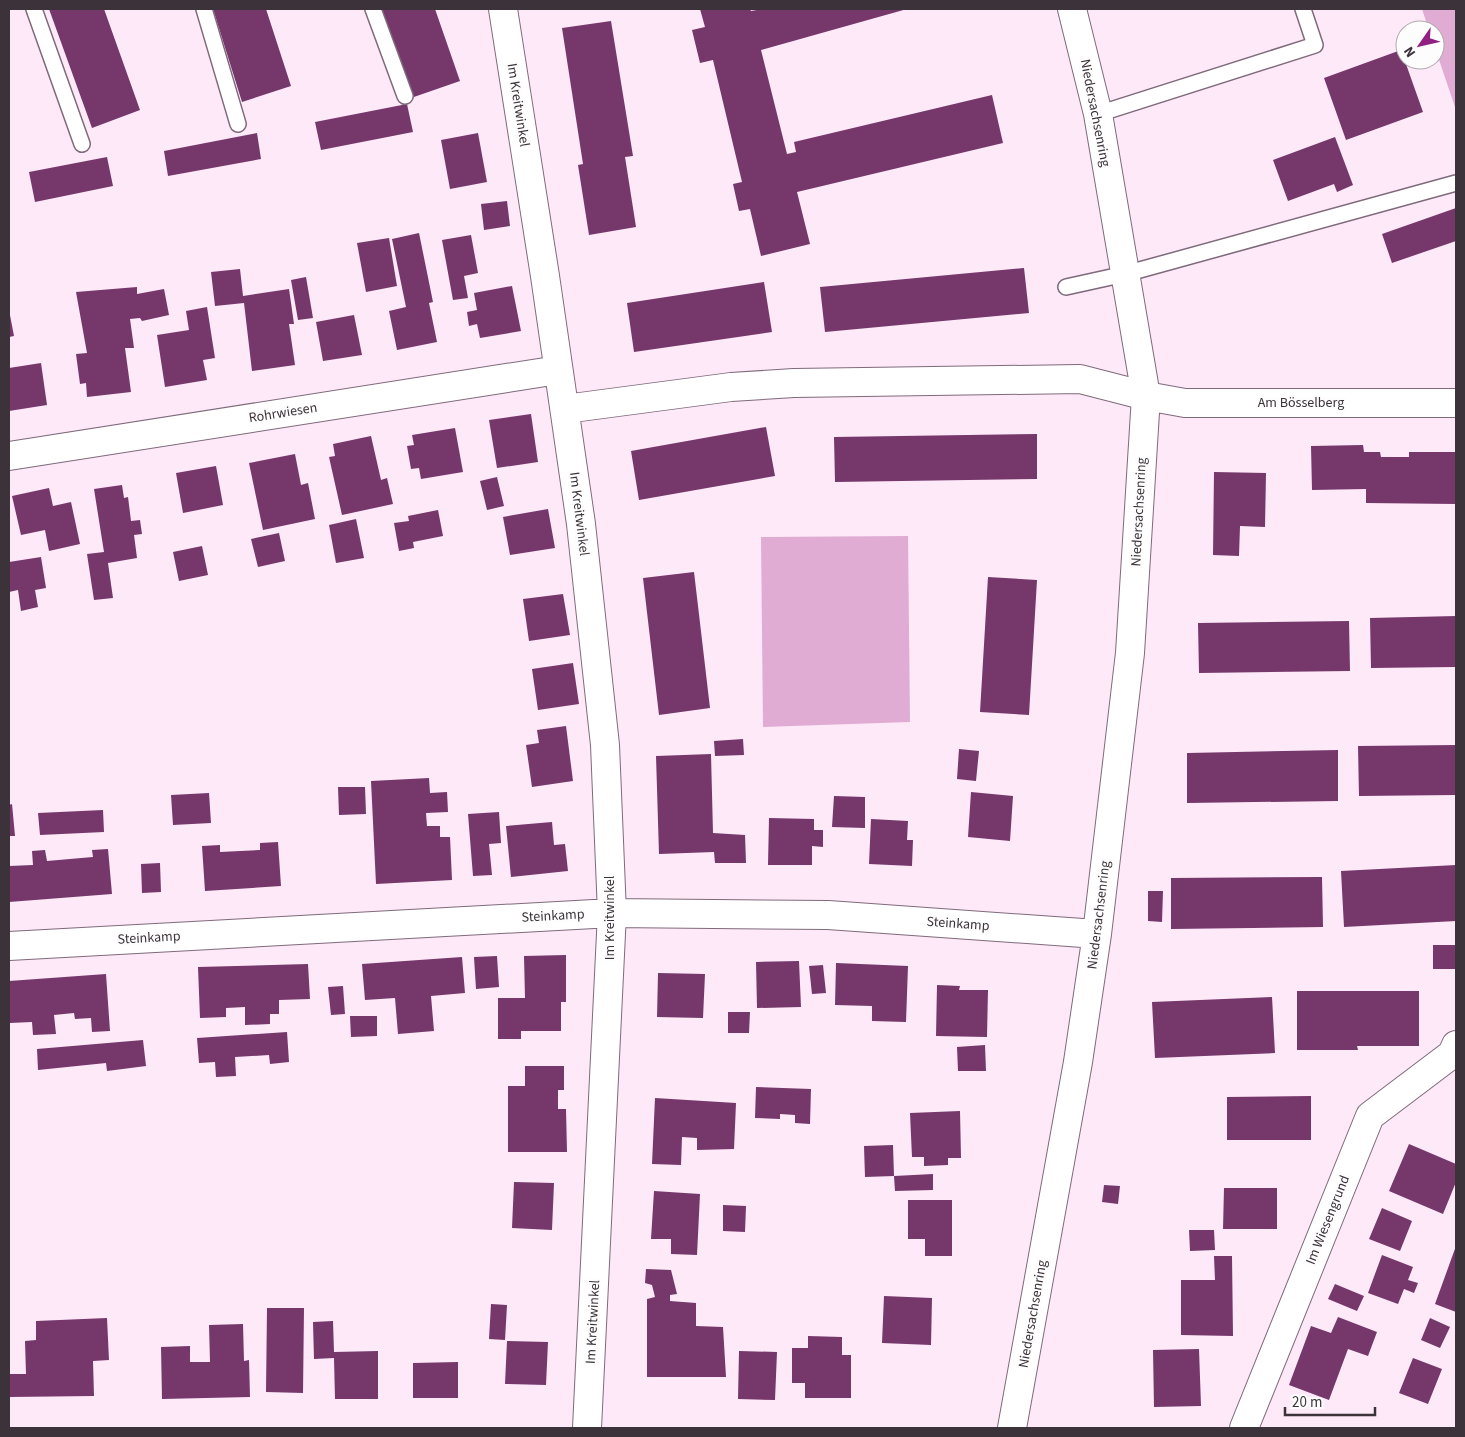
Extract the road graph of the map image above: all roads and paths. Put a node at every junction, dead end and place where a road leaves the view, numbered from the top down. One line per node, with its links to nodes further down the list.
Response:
1 (34, 9): 10 (lane)
2 (204, 9): 9 (lane)
3 (373, 9): 7 (lane)
4 (503, 9): 14 (street, Im Kreitwinkel)
5 (1072, 9): 8 (street, Niedersachsenring)
6 (1303, 9): 8 (lane)
7 (405, 96)
8 (1098, 114): 12 (street, Niedersachsenring)
9 (238, 124)
10 (82, 144)
11 (1456, 183): 12 (lane)
12 (1125, 274): 13 (lane); 15 (street, Niedersachsenring)
13 (1066, 287)
14 (558, 370): 17 (street, Im Kreitwinkel); 18 (street, Rohrwiesen)
15 (1146, 396): 16 (street, Am Bösselberg); 17 (street); 20 (street, Niedersachsenring)
16 (1456, 403)
17 (565, 409): 19 (street, Im Kreitwinkel)
18 (9, 456)
19 (612, 913): 20 (street, Steinkamp); 21 (street, Steinkamp); 23 (street, Im Kreitwinkel)
20 (1097, 934): 24 (street, Niedersachsenring)
21 (9, 946)
22 (1456, 1046): 25 (street, Im Wiesengrund)
23 (588, 1428)
24 (1012, 1428)
25 (1244, 1428)

